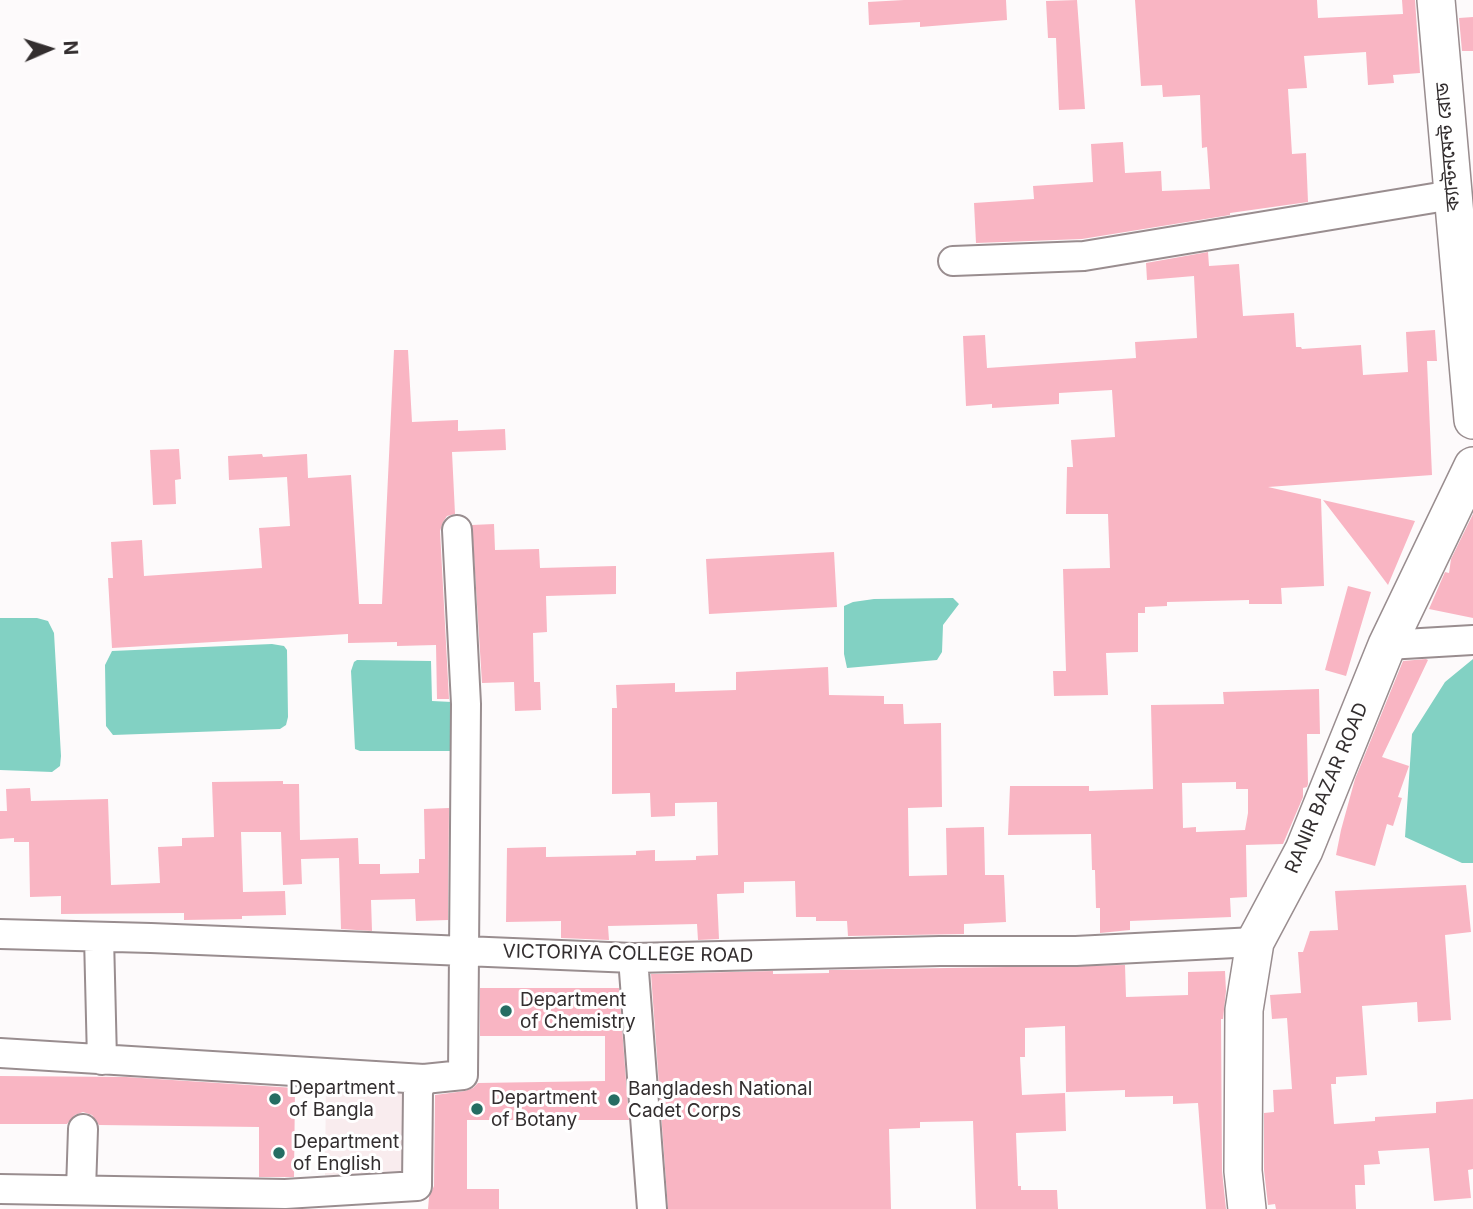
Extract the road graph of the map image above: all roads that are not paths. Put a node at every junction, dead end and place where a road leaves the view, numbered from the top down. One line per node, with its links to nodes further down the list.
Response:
1 (1436, 0): 2 (main road, ক্যান্টনমেন্ট রোড)
2 (1452, 195): 3 (street); 4 (main road, ক্যান্টনমেন্ট রোড)
3 (953, 261)
4 (1473, 420)
5 (1473, 466): 8 (main road, RANIR BAZAR ROAD)
6 (457, 530): 12 (street)
7 (1473, 640): 8 (street)
8 (1387, 645): 11 (main road, RANIR BAZAR ROAD)
9 (0, 934): 10 (street, VICTORIYA COLLEGE ROAD)
10 (99, 937): 12 (street, VICTORIYA COLLEGE ROAD); 15 (street)
11 (1255, 942): 13 (street, VICTORIYA COLLEGE ROAD); 23 (main road, RANIR BAZAR ROAD)
12 (464, 951): 13 (street, VICTORIYA COLLEGE ROAD); 16 (street)
13 (633, 958): 22 (street)
14 (0, 1053): 15 (street)
15 (102, 1060): 16 (street)
16 (424, 1079): 20 (street)
17 (83, 1129): 19 (street)
18 (0, 1189): 19 (street)
19 (81, 1190): 21 (street)
20 (417, 1198): 21 (street)
21 (285, 1202)
22 (652, 1209)
23 (1247, 1209)

